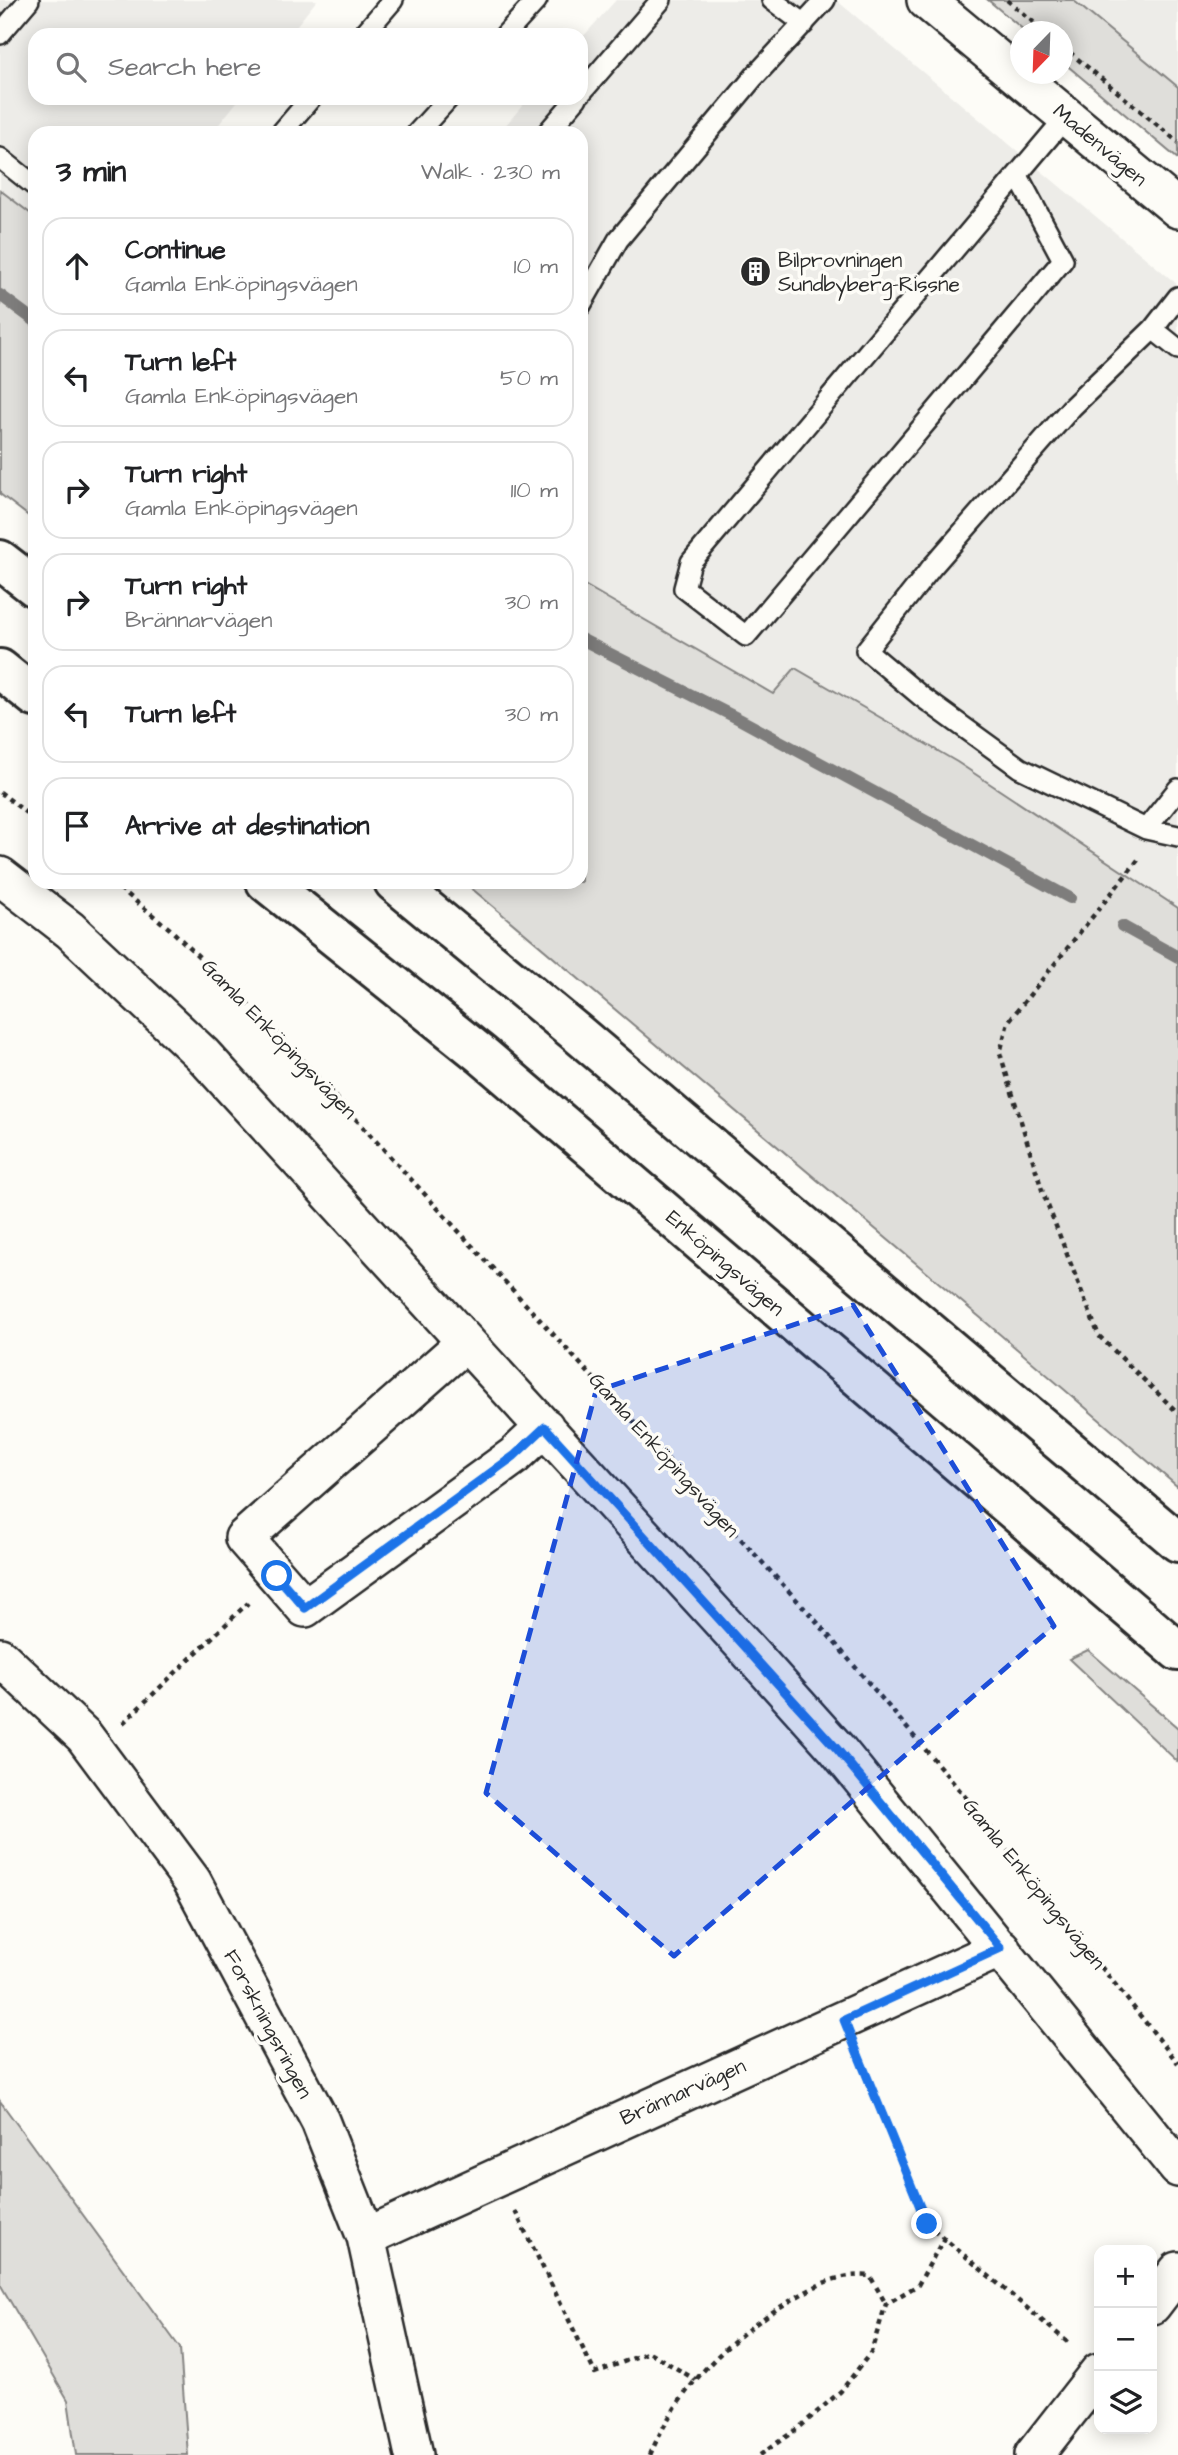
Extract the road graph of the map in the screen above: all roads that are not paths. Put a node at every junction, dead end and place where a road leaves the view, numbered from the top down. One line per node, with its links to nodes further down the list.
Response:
1 (29, 0): 11 (lane)
2 (393, 0): 9 (lane)
3 (537, 0): 10 (lane)
4 (661, 0): 12 (lane)
5 (772, 0): 8 (lane)
6 (825, 0): 8 (lane)
7 (926, 0): 16 (street, Madenvägen)
8 (804, 24): 24 (lane)
9 (369, 28)
10 (511, 28)
11 (0, 34)
12 (588, 85)
13 (305, 105): 17 (lane)
14 (443, 105): 18 (lane)
15 (571, 105): 19 (lane)
16 (1066, 117): 21 (lane); 23 (street, Madenvägen)
17 (287, 126)
18 (423, 126)
19 (553, 126)
20 (0, 158): 22 (lane)
21 (1018, 176): 21 (lane)
22 (28, 180)
23 (1178, 209)
24 (588, 293)
25 (1178, 297): 26 (lane)
26 (1153, 329): 27 (lane); 33 (lane)
27 (1178, 349)
28 (0, 560): 29 (main road)
29 (28, 582)
30 (0, 669): 31 (main road)
31 (28, 691)
32 (1178, 789): 33 (lane)
33 (1161, 832)
34 (0, 876): 37 (street)
35 (275, 889): 40 (main road, Enköpingsvägen)
36 (402, 889): 39 (main road)
37 (466, 1342): 38 (street); 38 (street)
38 (545, 1427): 42 (street)
39 (1178, 1542)
40 (1178, 1651)
41 (0, 1657): 44 (street, Forskningsringen)
42 (1001, 1948): 43 (street); 44 (street, Brännarvägen)
43 (1178, 2168)
44 (366, 2237): 48 (street, Forskningsringen)
45 (1178, 2271): 46 (street)
46 (1157, 2298)
47 (1089, 2362): 49 (street)
48 (414, 2455)
49 (1034, 2455)

